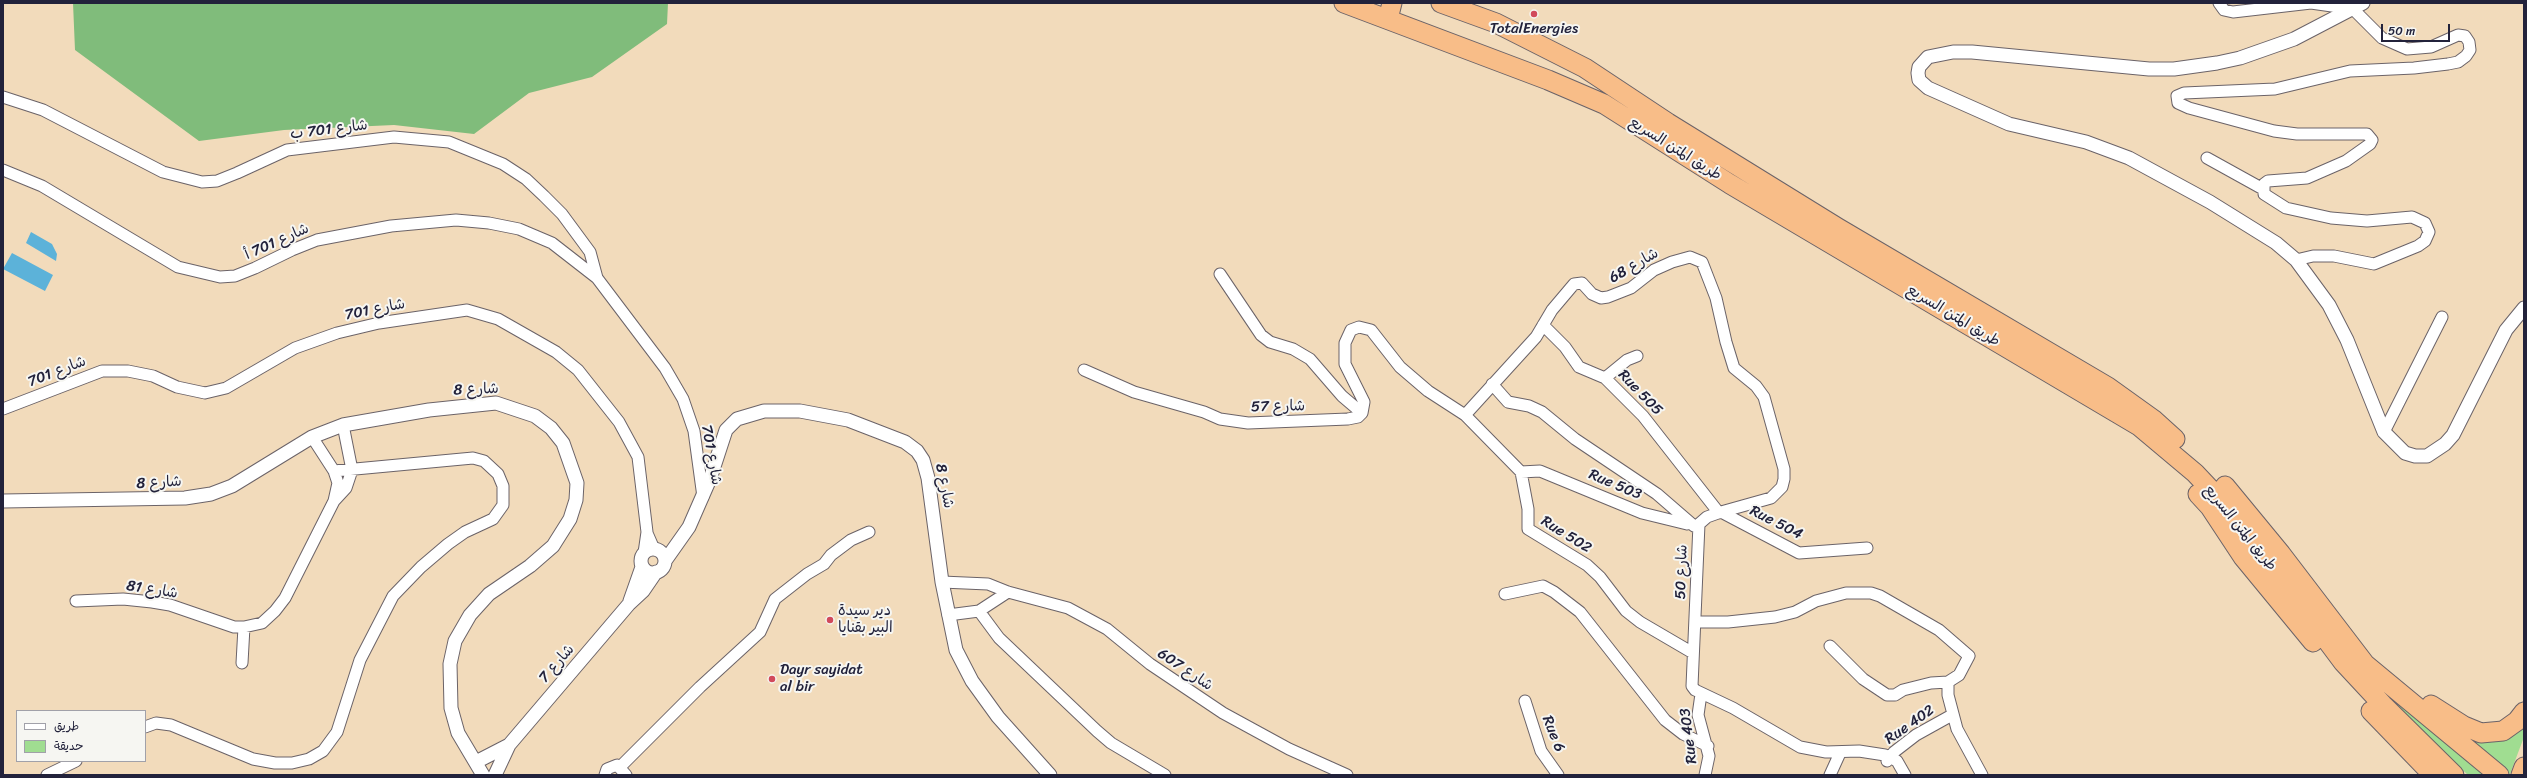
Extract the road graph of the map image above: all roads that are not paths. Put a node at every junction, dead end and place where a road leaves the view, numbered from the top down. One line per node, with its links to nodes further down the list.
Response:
1 (1344, 3): 5 (highway, طريق المتن السريع)
2 (1441, 3): 55 (highway, طريق المتن السريع)
3 (2219, 3): 4 (street)
4 (2358, 6): 9 (street); 12 (street)
5 (1390, 11): 25 (highway, طريق المتن السريع)
6 (3, 97): 10 (street, شارع 701 ب)
7 (2207, 158): 9 (street)
8 (3, 170): 11 (street, شارع 701 أ)
9 (2263, 189): 12 (street)
10 (581, 239): 11 (street); 14 (street, شارع 701 ب)
11 (569, 254): 14 (street, شارع 701 أ)
12 (2296, 260): 27 (street)
13 (1220, 274): 23 (street)
14 (597, 278): 32 (street, شارع 701)
15 (2524, 308): 27 (street)
16 (2442, 317): 27 (street)
17 (1543, 325): 20 (street, Rue 505); 21 (street); 33 (street, شارع 68)
18 (1637, 356): 20 (street)
19 (1084, 370): 23 (street, شارع 57)
20 (1604, 378): 36 (street, Rue 505)
21 (1492, 384): 24 (street); 37 (street)
22 (3, 409): 40 (street, شارع 701)
23 (1362, 414): 24 (street)
24 (1465, 415): 31 (street)
25 (2121, 415): 83 (highway); 84 (highway, طريق المتن السريع)
26 (343, 425): 28 (street, شارع 8); 29 (street); 67 (street, شارع 8)
27 (2384, 432)
28 (312, 437): 30 (street, شارع 81); 34 (street, شارع 8)
29 (352, 470): 30 (street); 35 (street, شارع 81); 61 (street)
30 (334, 471): 35 (street, شارع 81)
31 (1521, 472): 37 (street, Rue 503); 53 (street, Rue 502)
32 (703, 498): 40 (street, شارع 8); 43 (street, شارع 8)
33 (1771, 498): 36 (street, شارع 50)
34 (3, 501)
35 (334, 501): 51 (street, شارع 81)
36 (1720, 512): 37 (street, شارع 50); 39 (street, Rue 504)
37 (1696, 525): 50 (street, شارع 50)
38 (869, 532): 69 (street)
39 (1867, 548)
40 (655, 553): 41 (street, شارع 7); 42 (street, شارع 7)
41 (642, 567): 42 (street); 47 (street, شارع 7)
42 (656, 572): 47 (street, شارع 7)
43 (942, 582): 44 (street, شارع 607); 49 (street, شارع 8)
44 (1008, 592): 48 (street); 76 (street, شارع 607)
45 (1505, 594): 63 (street)
46 (76, 601): 51 (street, شارع 81)
47 (629, 604): 62 (street, شارع 7)
48 (979, 611): 49 (street); 75 (street)
49 (948, 615): 74 (street, شارع 8)
50 (1695, 622): 53 (street, شارع 50); 56 (street)
51 (244, 627): 54 (street)
52 (1830, 646): 56 (street)
53 (1694, 653): 57 (street, شارع 50)
54 (242, 663)
55 (2380, 678): 59 (highway); 85 (highway, طريق المتن السريع)
56 (1948, 682): 60 (street)
57 (1701, 694): 63 (street, Rue 403); 64 (street)
58 (1525, 701): 77 (street, Rue 6)
59 (2524, 712)
60 (1952, 715): 65 (street, Rue 402); 82 (street)
61 (146, 727)
62 (509, 744): 67 (street); 72 (street)
63 (1708, 746): 78 (street, Rue 403)
64 (1840, 753): 65 (street); 79 (street)
65 (1888, 759): 80 (street); 81 (street)
66 (74, 762): 70 (street)
67 (476, 762): 71 (street, شارع 8)
68 (2524, 766): 86 (highway)
69 (623, 771): 73 (street)
70 (47, 775)
71 (483, 775)
72 (495, 775)
73 (605, 775)
74 (1050, 775)
75 (1165, 775)
76 (1347, 775)
77 (1558, 775)
78 (1705, 775)
79 (1830, 775)
80 (1898, 775)
81 (1904, 775)
82 (1982, 775)
83 (2433, 775)
84 (2454, 775)
85 (2499, 775)
86 (2521, 775)

